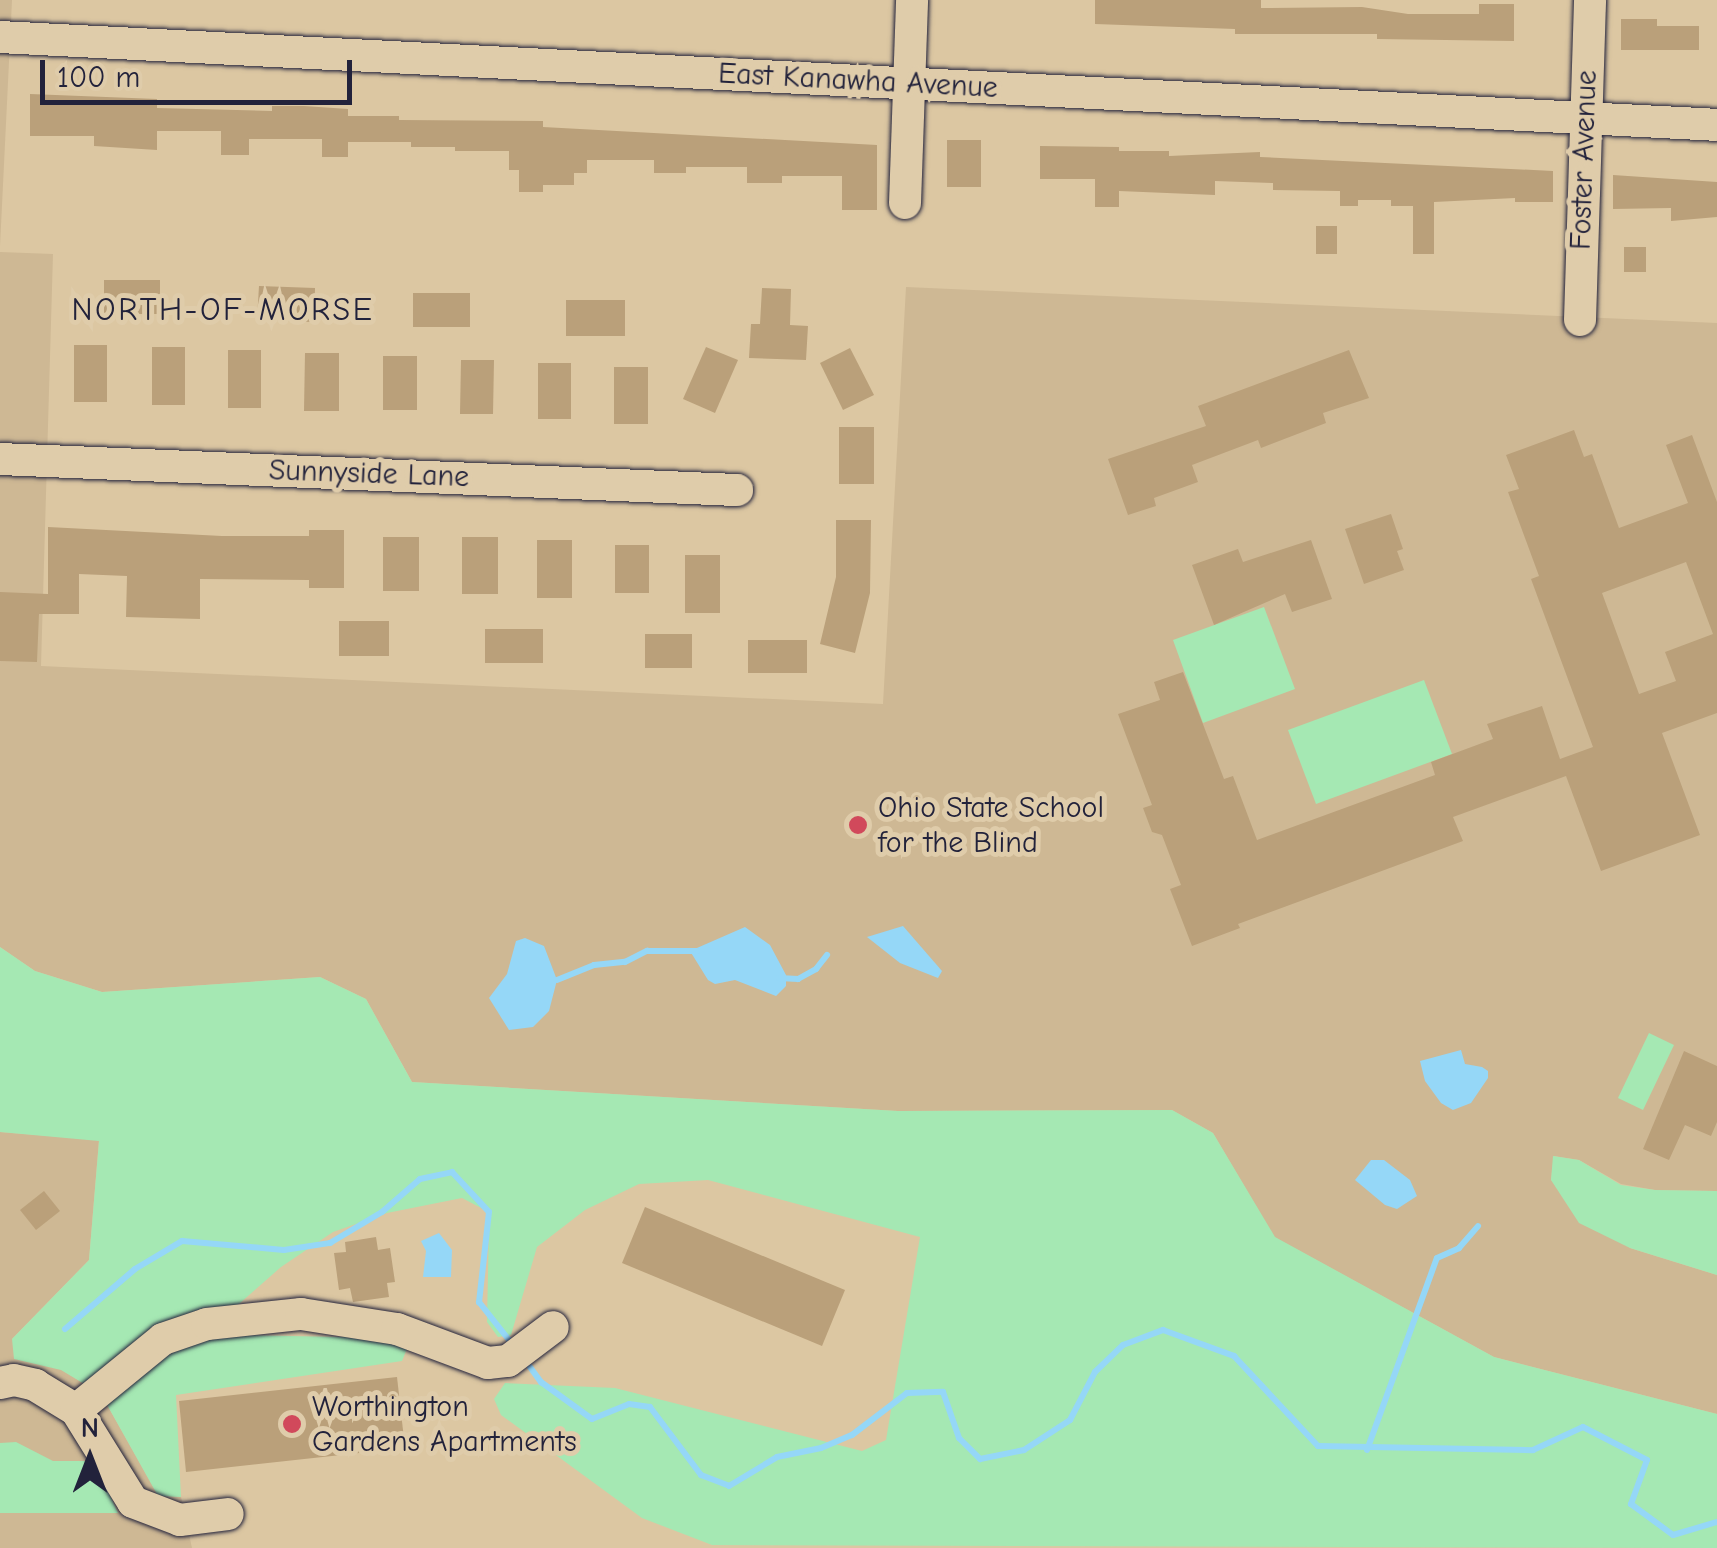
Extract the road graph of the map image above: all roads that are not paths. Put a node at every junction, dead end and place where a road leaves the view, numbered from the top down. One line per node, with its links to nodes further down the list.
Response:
1 (912, 0): 4 (street)
2 (1590, 0): 5 (street, Foster Avenue)
3 (0, 38): 4 (street, East Kanawha Avenue)
4 (909, 84): 5 (street, East Kanawha Avenue); 7 (street)
5 (1586, 118): 6 (street, East Kanawha Avenue); 8 (street, Foster Avenue)
6 (1717, 125)
7 (905, 204)
8 (1580, 320)
9 (0, 459): 10 (street, Sunnyside Lane)
10 (737, 490)
11 (553, 1327): 13 (street)
12 (0, 1383): 13 (street)
13 (76, 1410): 14 (street)
14 (228, 1514)

